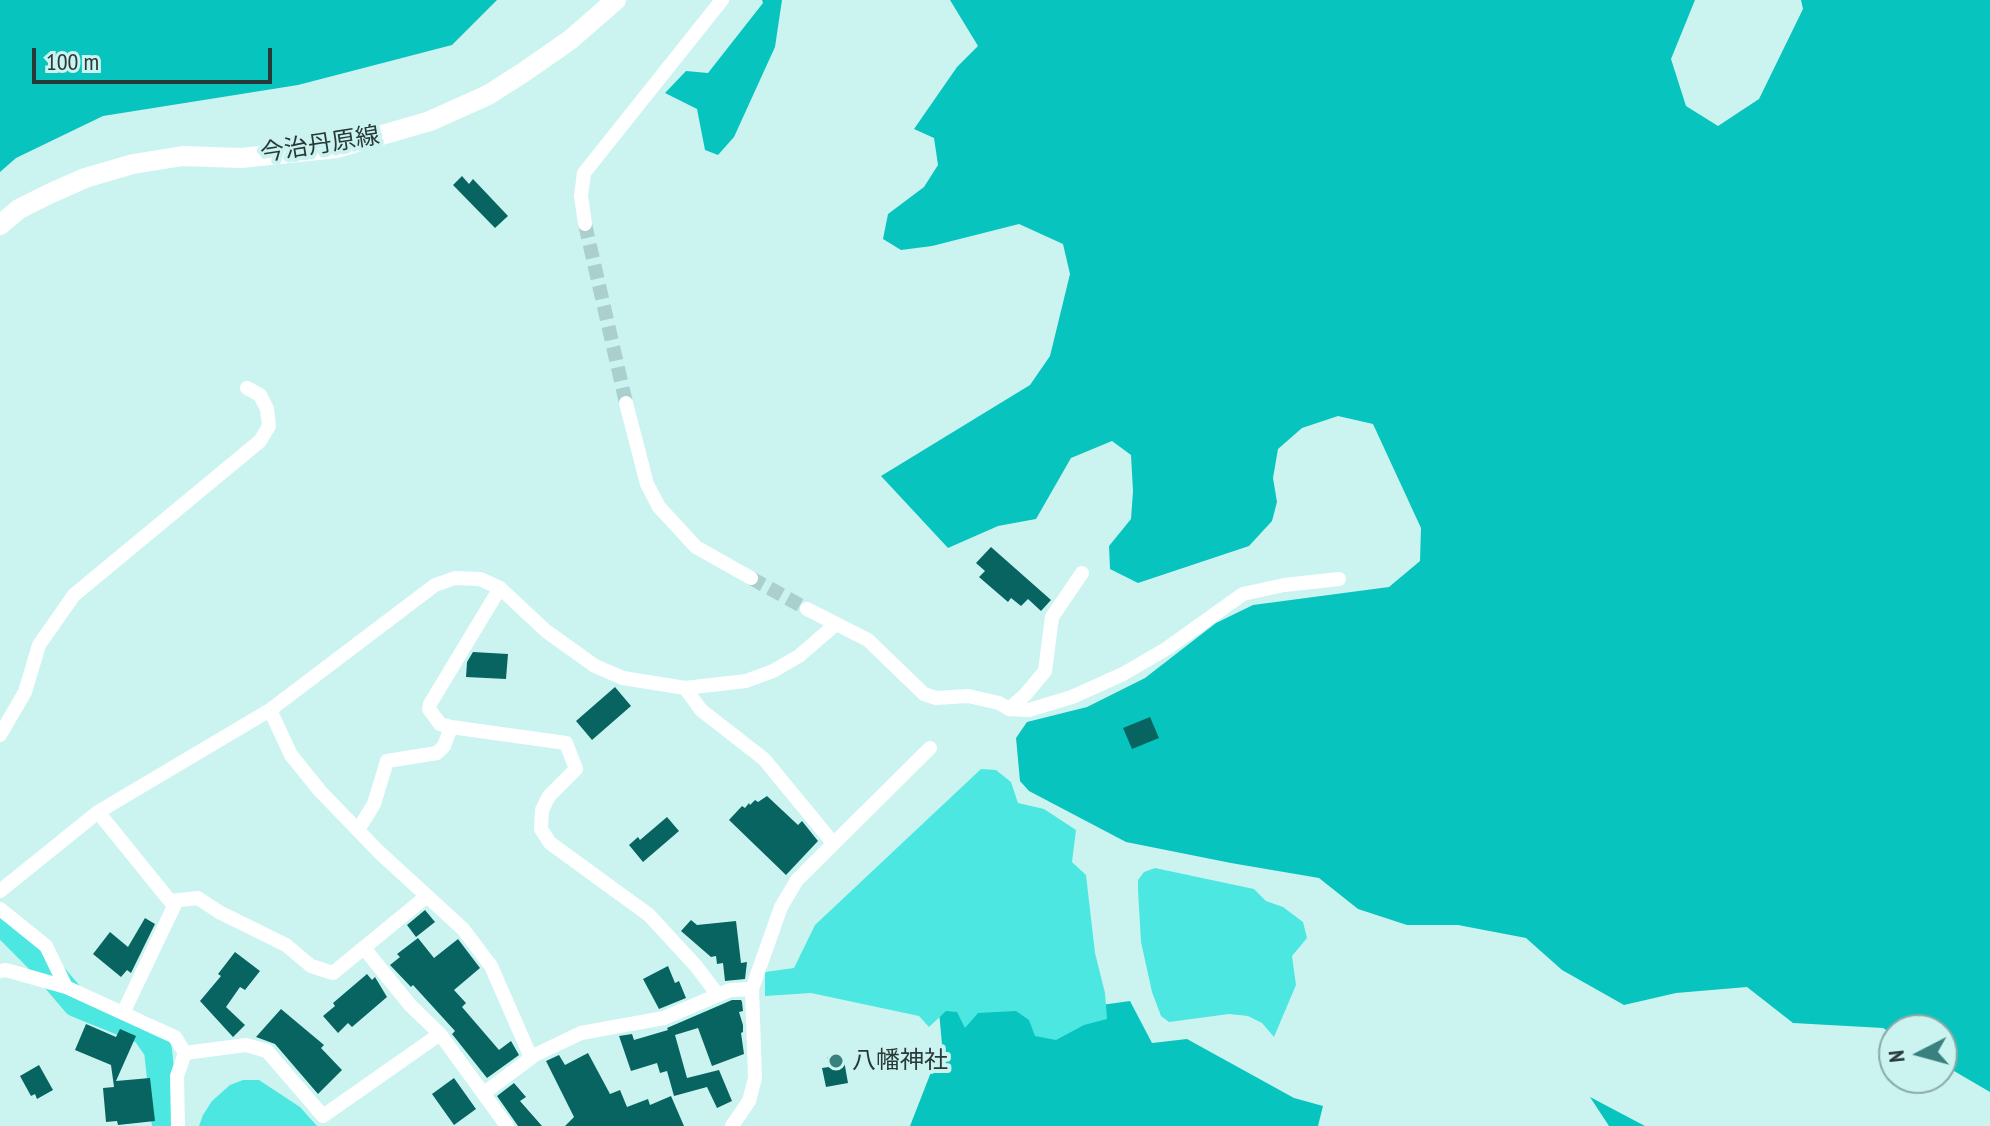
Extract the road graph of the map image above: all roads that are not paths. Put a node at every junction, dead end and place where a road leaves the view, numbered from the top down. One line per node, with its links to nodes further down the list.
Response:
1 (616, 0): 4 (main road, 今治丹原線)
2 (722, 0): 3 (street)
3 (585, 224)
4 (0, 225)
5 (247, 388): 17 (street)
6 (626, 403): 8 (street)
7 (1082, 573): 14 (street)
8 (751, 578)
9 (1339, 579): 14 (street)
10 (500, 588): 13 (street); 15 (street); 16 (street)
11 (807, 609): 12 (street)
12 (836, 624): 13 (street); 14 (street)
13 (685, 688): 21 (street)
14 (1009, 709)
15 (270, 710): 19 (street); 20 (street)
16 (451, 727): 20 (street); 30 (street)
17 (0, 735)
18 (930, 748): 21 (street)
19 (98, 812): 22 (street); 24 (street)
20 (358, 830): 23 (street)
21 (833, 843): 29 (street)
22 (0, 891)
23 (427, 896): 26 (street); 34 (street)
24 (177, 900): 26 (street); 31 (street)
25 (0, 909): 28 (street)
26 (364, 948): 32 (street)
27 (0, 971): 28 (street)
28 (66, 987): 31 (street)
29 (752, 989): 30 (street); 38 (street)
30 (718, 995): 34 (street)
31 (123, 1013): 33 (street)
32 (440, 1034): 33 (street); 35 (street)
33 (185, 1053): 36 (street)
34 (535, 1055): 35 (street)
35 (484, 1093): 37 (street)
36 (178, 1126)
37 (507, 1126)
38 (732, 1126)

